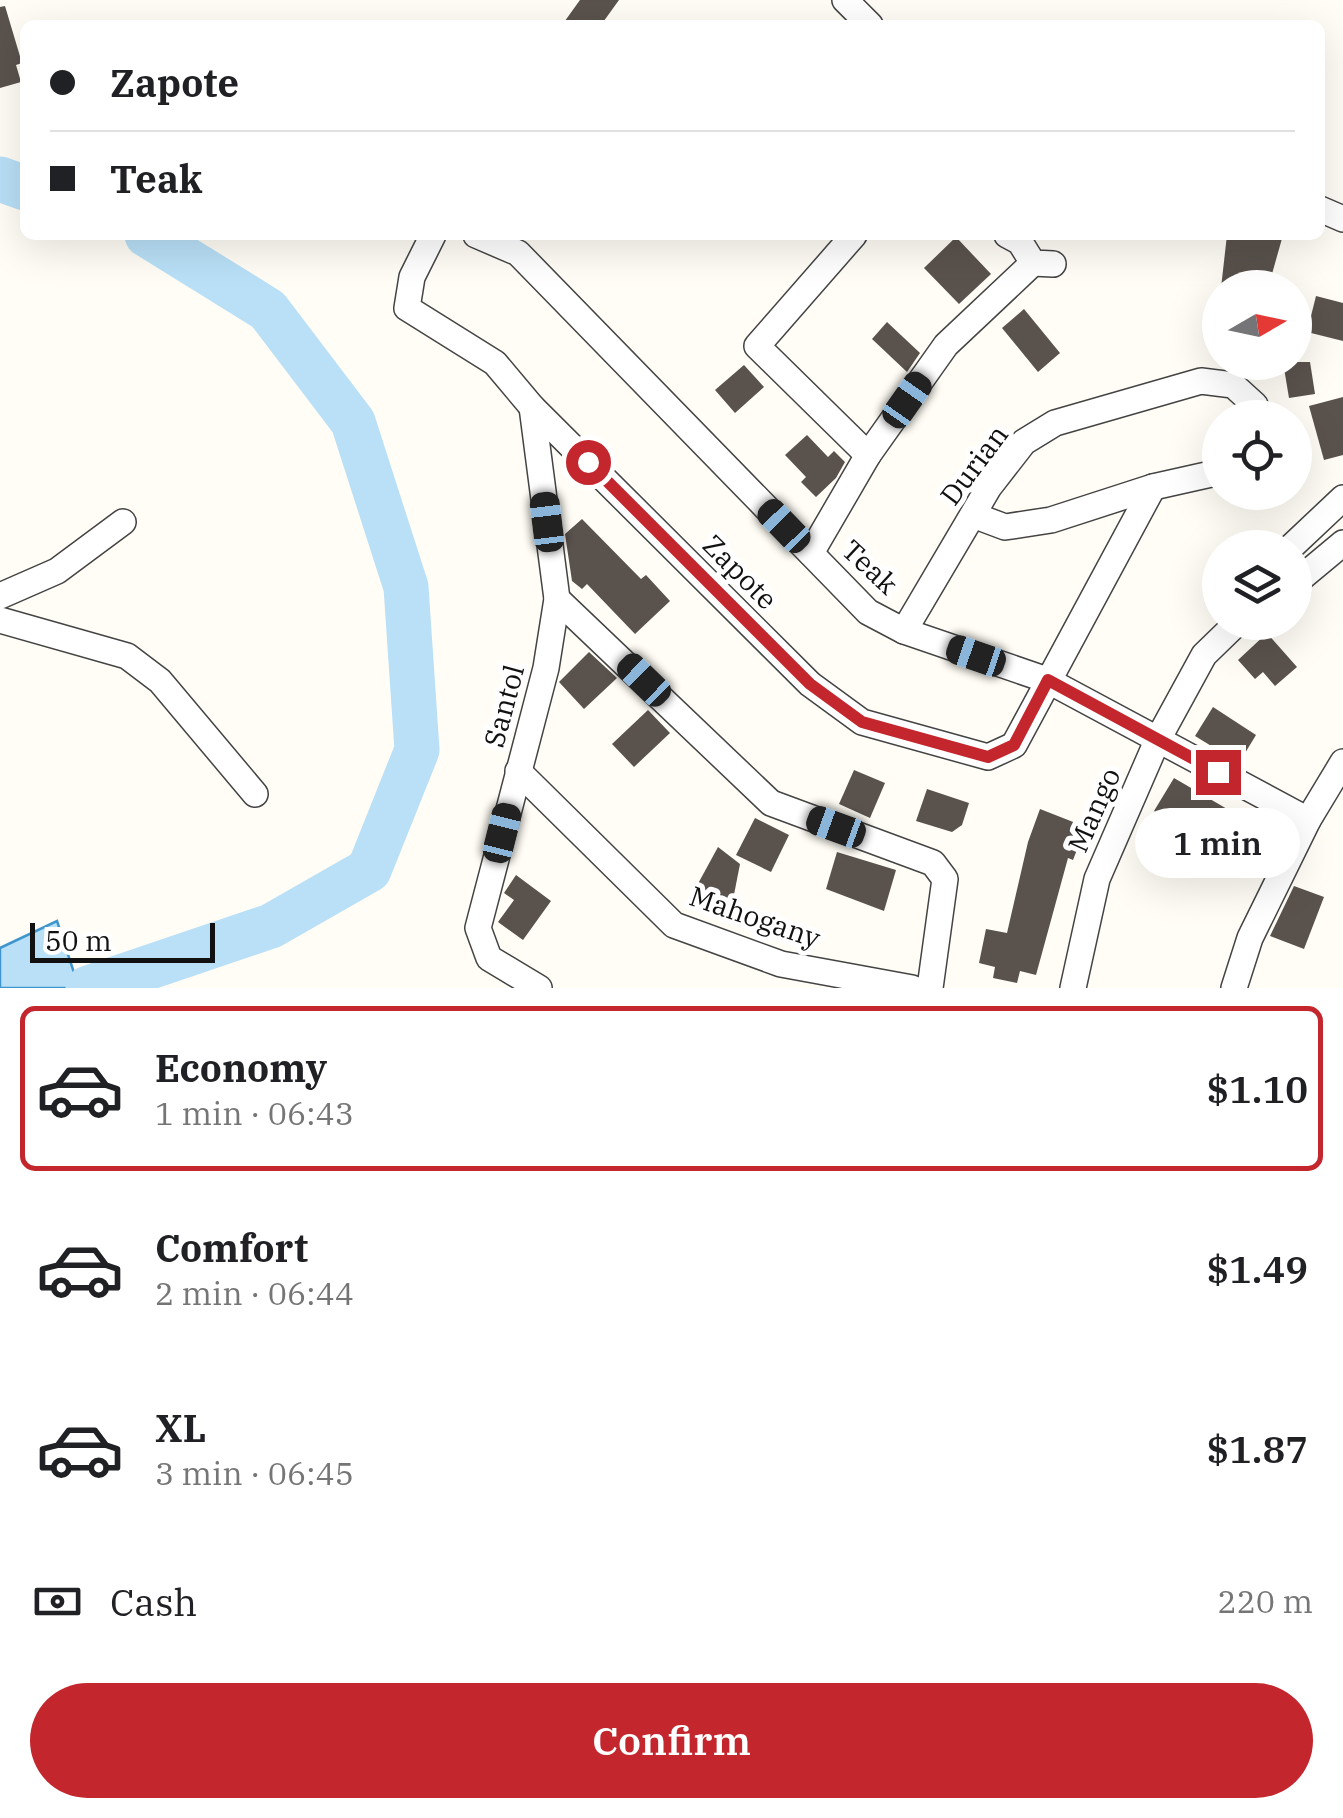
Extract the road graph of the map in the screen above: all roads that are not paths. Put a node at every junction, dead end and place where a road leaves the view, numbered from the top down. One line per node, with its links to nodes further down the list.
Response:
1 (845, 0): 2 (street)
2 (865, 20)
3 (430, 240): 8 (street, Zapote)
4 (488, 240): 17 (street, Teak)
5 (850, 240): 9 (street)
6 (1016, 240): 9 (street)
7 (1250, 400): 13 (street, Durian)
8 (532, 407): 20 (street, Santol); 24 (street, Zapote)
9 (868, 455): 17 (street)
10 (1202, 476): 11 (street)
11 (1153, 487): 13 (street); 24 (street, Zapote)
12 (1343, 498): 15 (street)
13 (972, 514): 22 (street, Durian)
14 (123, 522): 19 (street)
15 (1309, 530)
16 (1343, 542): 18 (street)
17 (811, 552): 22 (street, Teak)
18 (1312, 568)
19 (0, 596)
20 (557, 598): 27 (street, Santol); 33 (street)
21 (0, 620): 28 (street)
22 (904, 631): 24 (street, Teak)
23 (1219, 640): 25 (street, Mango)
24 (1048, 680): 25 (street, Teak)
25 (1157, 740): 29 (street, Teak); 34 (street, Mango)
26 (1343, 762): 29 (street)
27 (518, 770): 30 (street, Mahogany); 31 (street, Santol)
28 (255, 794)
29 (1308, 820): 35 (street)
30 (777, 976): 32 (street, Mahogany)
31 (539, 988)
32 (912, 988)
33 (930, 988)
34 (1073, 988)
35 (1234, 988)

